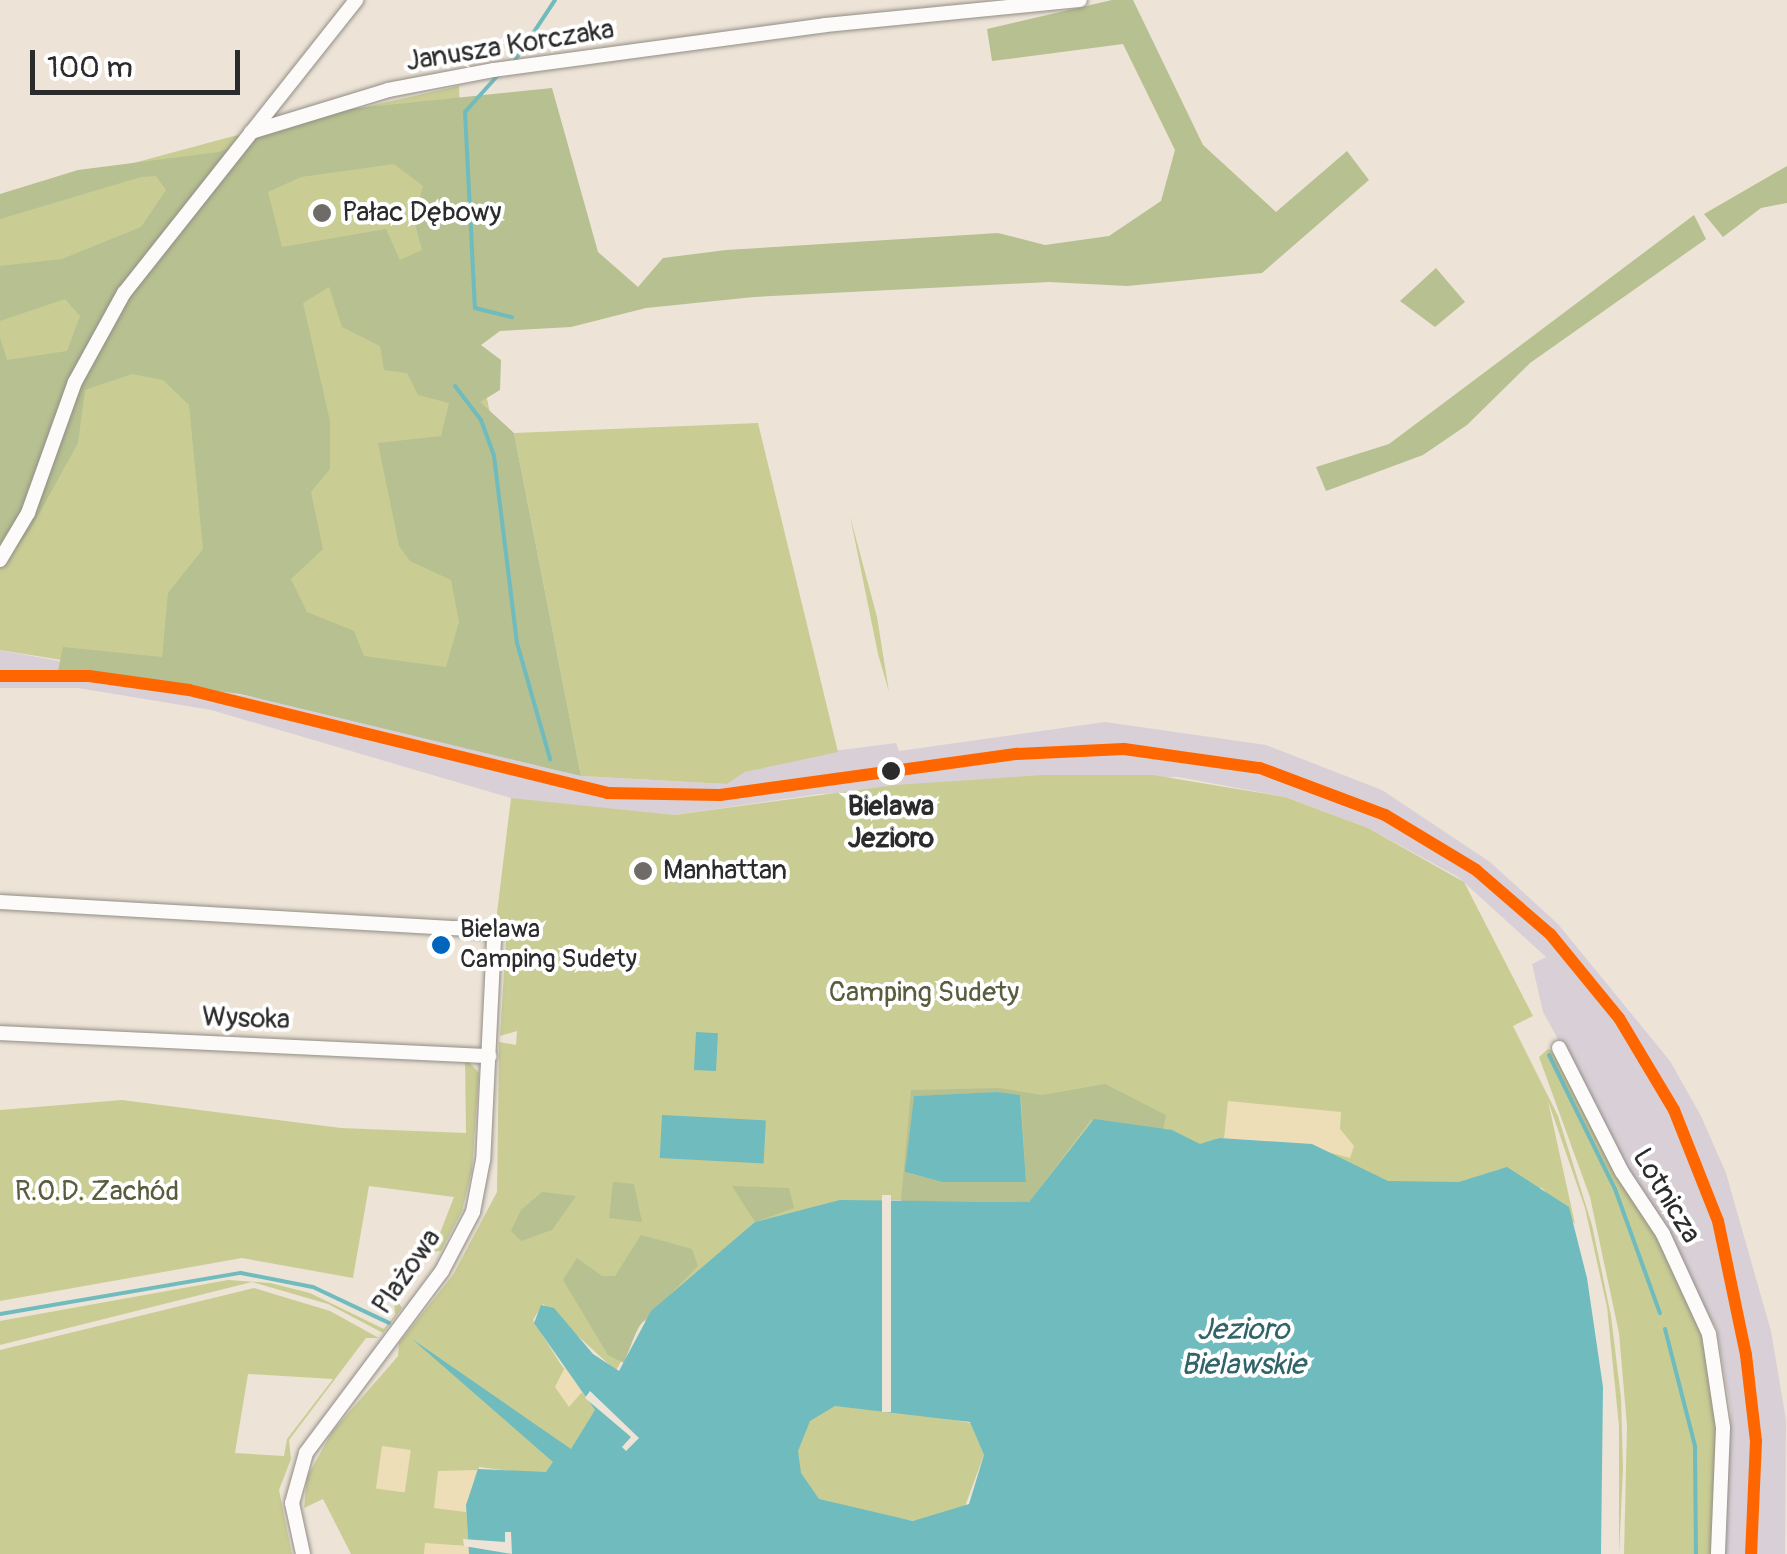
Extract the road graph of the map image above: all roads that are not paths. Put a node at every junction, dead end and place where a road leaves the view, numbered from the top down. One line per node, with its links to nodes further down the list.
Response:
1 (356, 0): 3 (street)
2 (1080, 0): 4 (street, Janusza Korczaka)
3 (272, 107): 4 (street); 5 (street)
4 (297, 118): 5 (street, Janusza Korczaka)
5 (252, 132): 6 (street)
6 (0, 560)
7 (0, 902): 10 (street, Plażowa)
8 (0, 1033): 10 (street, Wysoka)
9 (1559, 1048): 12 (street, Lotnicza)
10 (489, 1056): 11 (street, Plażowa)
11 (303, 1554)
12 (1718, 1554)

